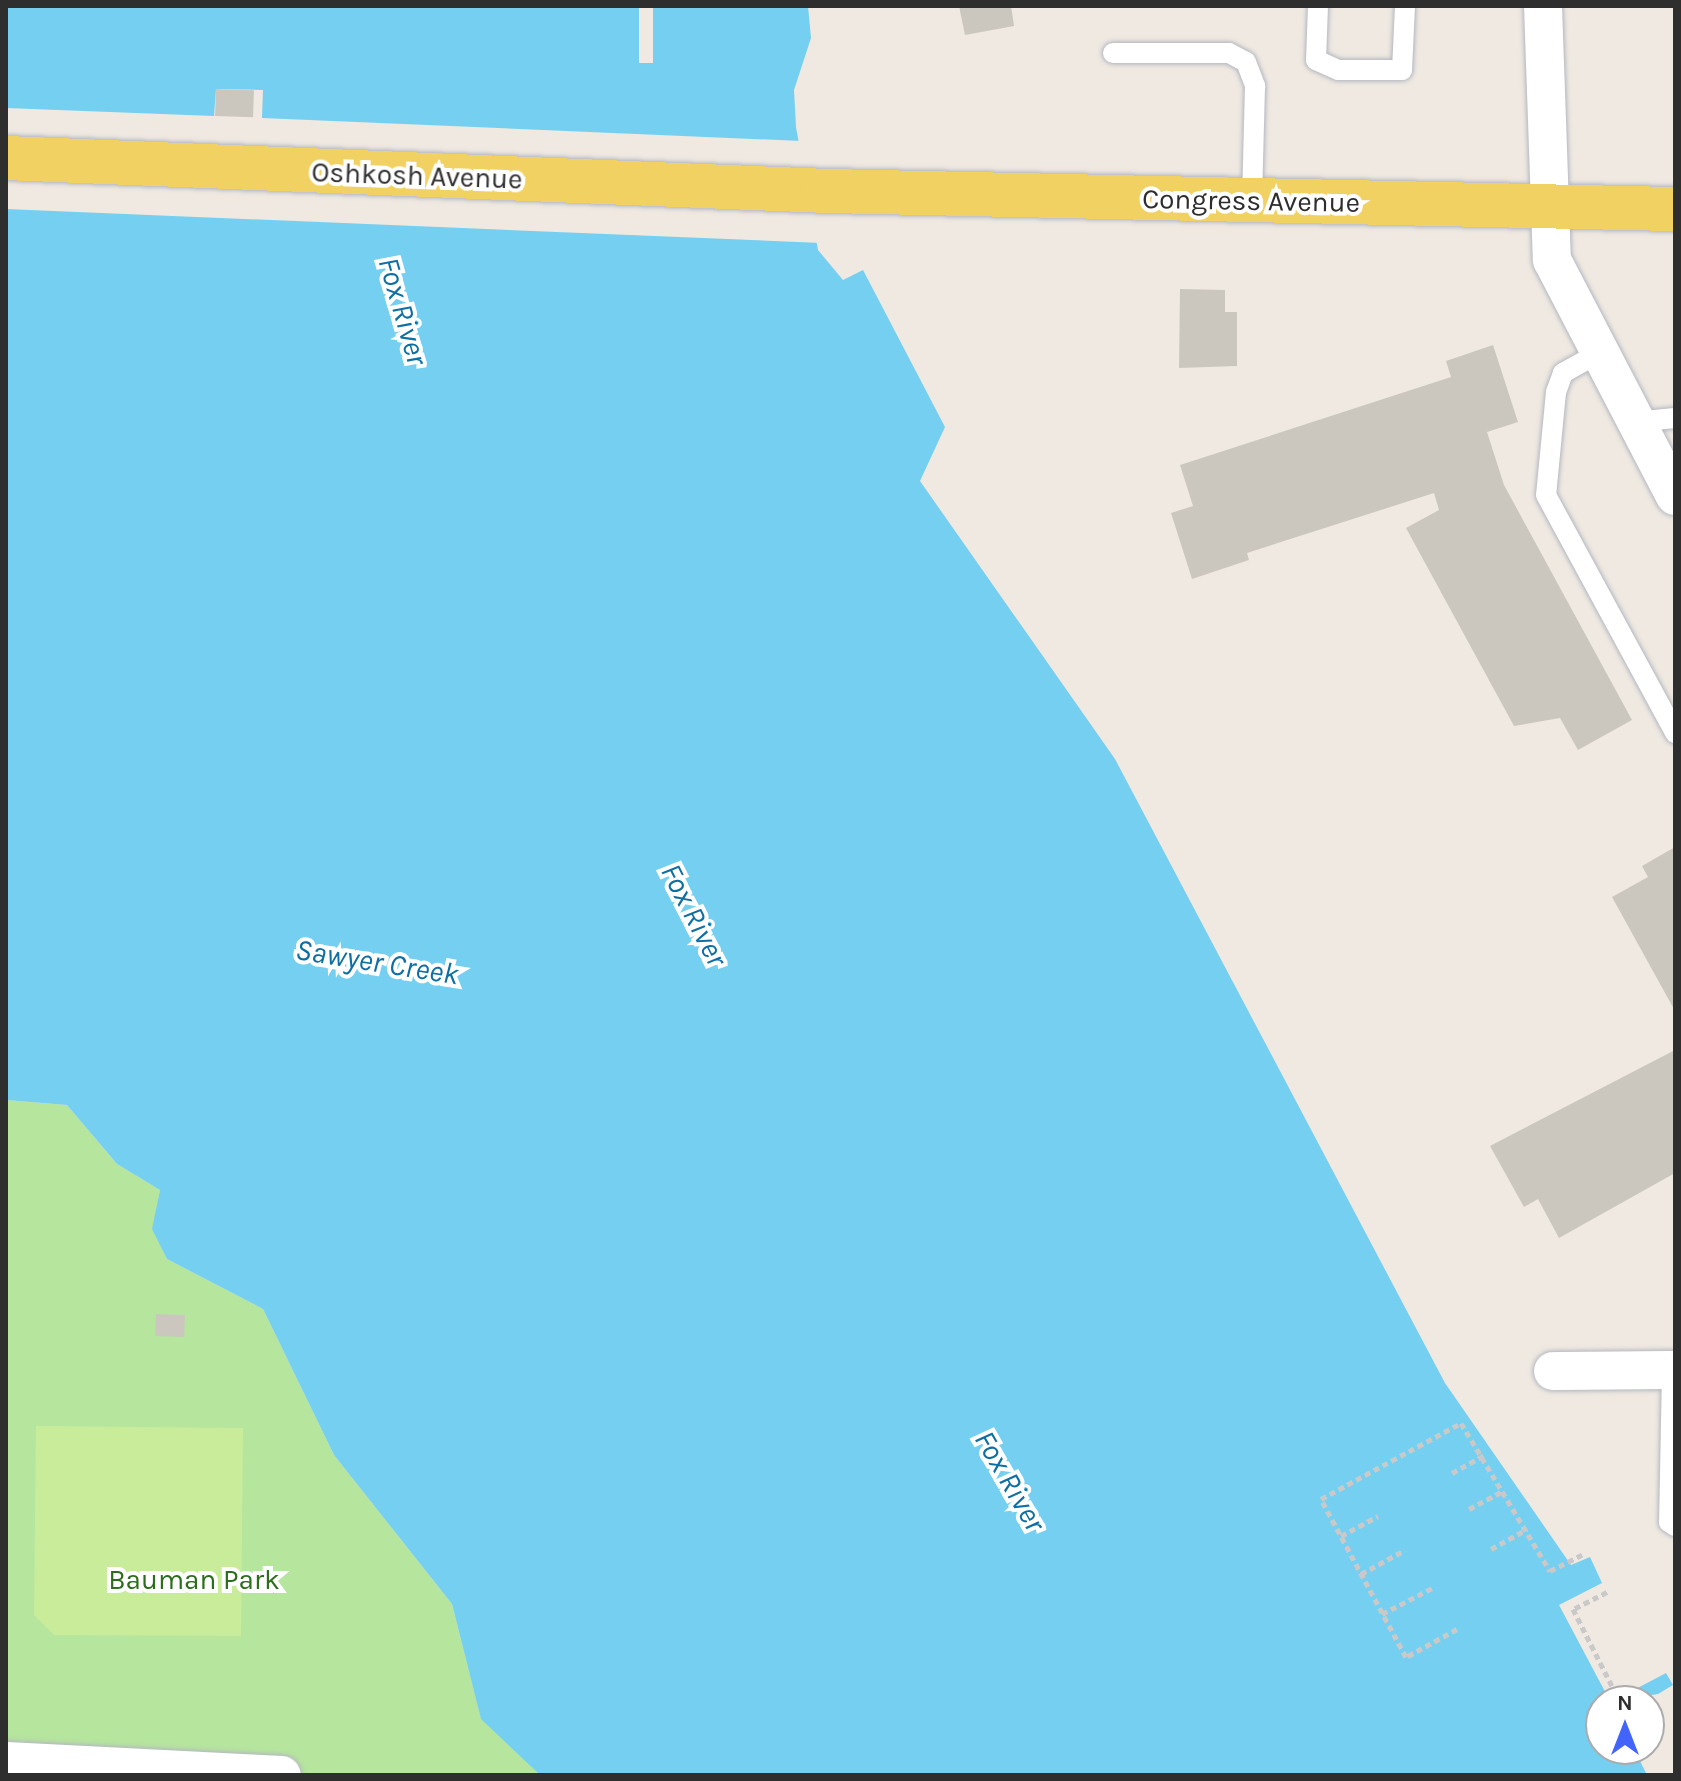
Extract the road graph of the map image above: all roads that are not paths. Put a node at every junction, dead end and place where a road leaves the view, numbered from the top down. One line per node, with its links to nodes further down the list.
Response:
1 (1318, 6): 2 (lane)
2 (1405, 6)
3 (1543, 6): 8 (street)
4 (1113, 53): 7 (lane)
5 (6, 158): 6 (main road, Oshkosh Avenue)
6 (828, 191): 7 (main road, Congress Avenue)
7 (1252, 201): 8 (main road, Congress Avenue)
8 (1548, 207): 9 (main road, Congress Avenue); 10 (street)
9 (1675, 209)
10 (1597, 354): 12 (street); 14 (lane)
11 (1675, 418): 12 (lane)
12 (1634, 422): 13 (street)
13 (1672, 482)
14 (1675, 733)
15 (1673, 1370): 16 (street); 17 (lane)
16 (1553, 1371)
17 (1675, 1526)
18 (6, 1761): 19 (street)
19 (282, 1775)

